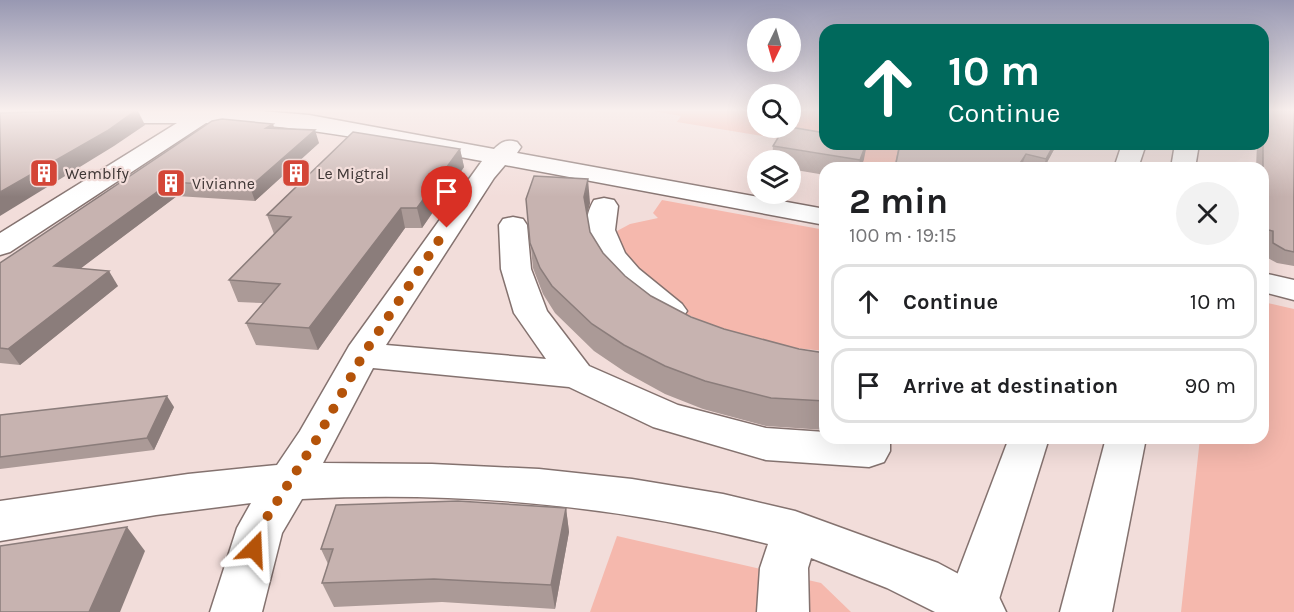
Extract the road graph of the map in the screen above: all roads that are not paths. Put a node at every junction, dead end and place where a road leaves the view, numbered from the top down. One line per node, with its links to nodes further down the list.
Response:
1 (162, 140): 12 (street)
2 (423, 140): 4 (street)
3 (445, 140): 4 (street)
4 (504, 152): 5 (street); 16 (street)
5 (700, 188): 6 (street); 10 (street)
6 (747, 191)
7 (801, 200): 8 (street)
8 (819, 203)
9 (604, 206): 15 (street)
10 (819, 216)
11 (513, 225): 17 (street)
12 (0, 246)
13 (1269, 284): 14 (street)
14 (1294, 290)
15 (698, 329)
16 (363, 355): 17 (street); 21 (street)
17 (576, 375): 18 (street)
18 (870, 444)
19 (1027, 444): 24 (street)
20 (1125, 444): 27 (street)
21 (289, 483): 22 (street); 23 (street); 25 (street)
22 (0, 521)
23 (795, 531): 24 (street); 26 (street)
24 (974, 610)
25 (236, 612)
26 (783, 612)
27 (1086, 612)

